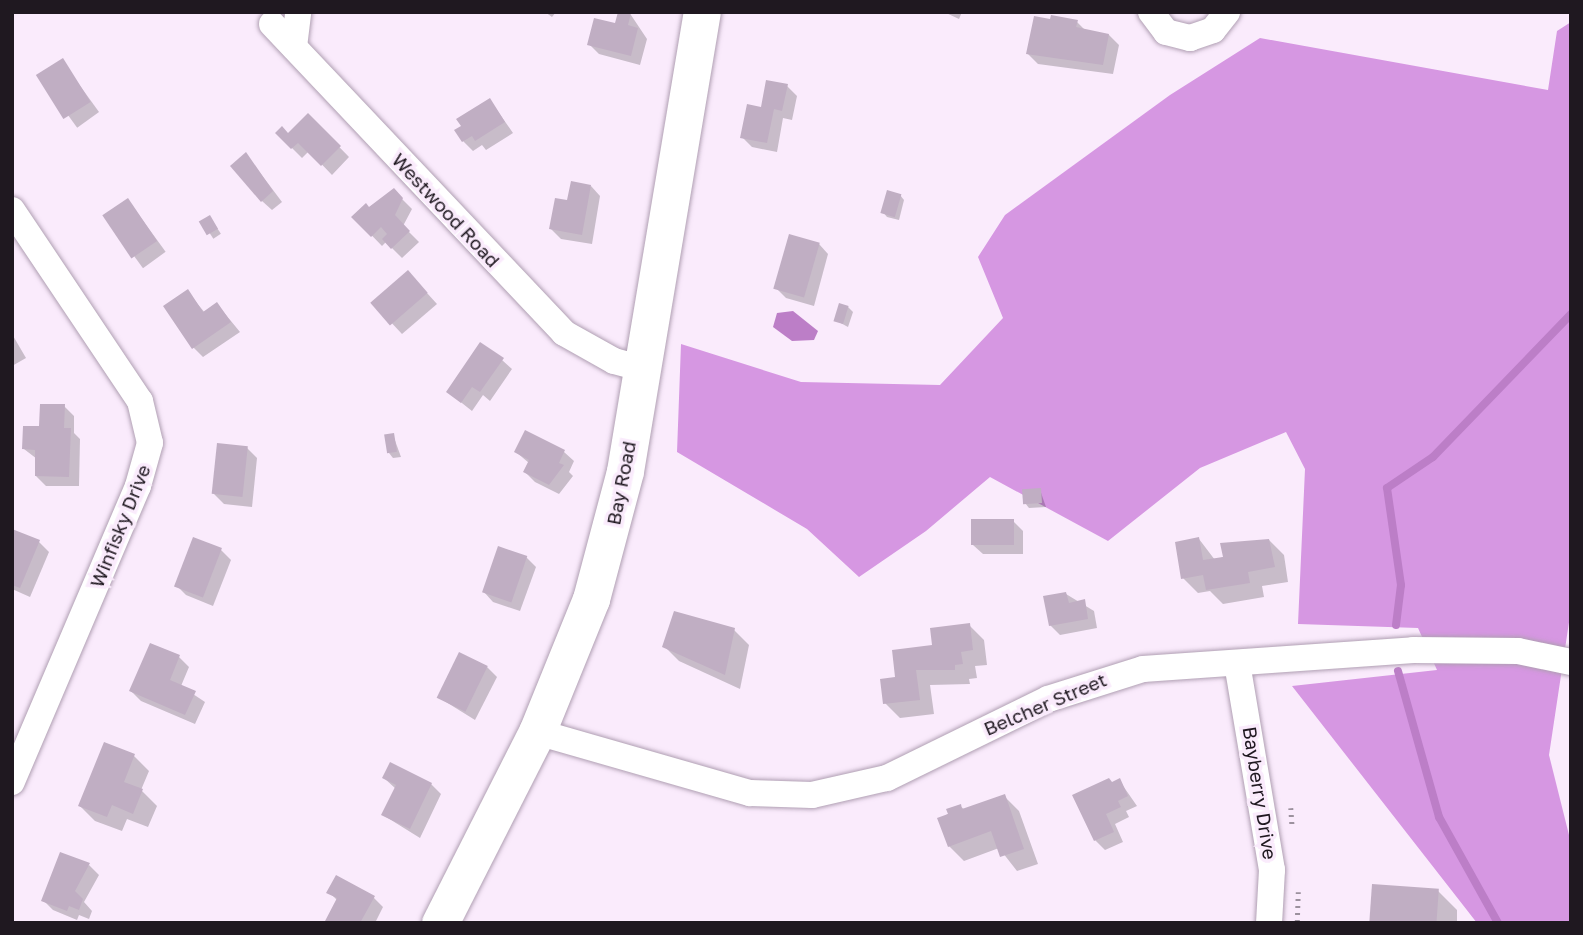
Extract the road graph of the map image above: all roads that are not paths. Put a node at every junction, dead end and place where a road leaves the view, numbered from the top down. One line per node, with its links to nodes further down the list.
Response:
1 (298, 12): 6 (street)
2 (702, 12): 8 (main road, Bay Road)
3 (1151, 12): 4 (street)
4 (1227, 12)
5 (272, 24): 6 (street, Westwood Road)
6 (293, 47): 8 (street, Westwood Road)
7 (12, 211): 12 (street, Winfisky Drive)
8 (641, 368): 11 (main road, Bay Road)
9 (1571, 662): 10 (street, Belcher Street)
10 (1237, 663): 11 (street, Belcher Street); 14 (street, Bayberry Drive)
11 (537, 732): 13 (main road, Bay Road)
12 (12, 782)
13 (440, 923)
14 (1269, 923)

